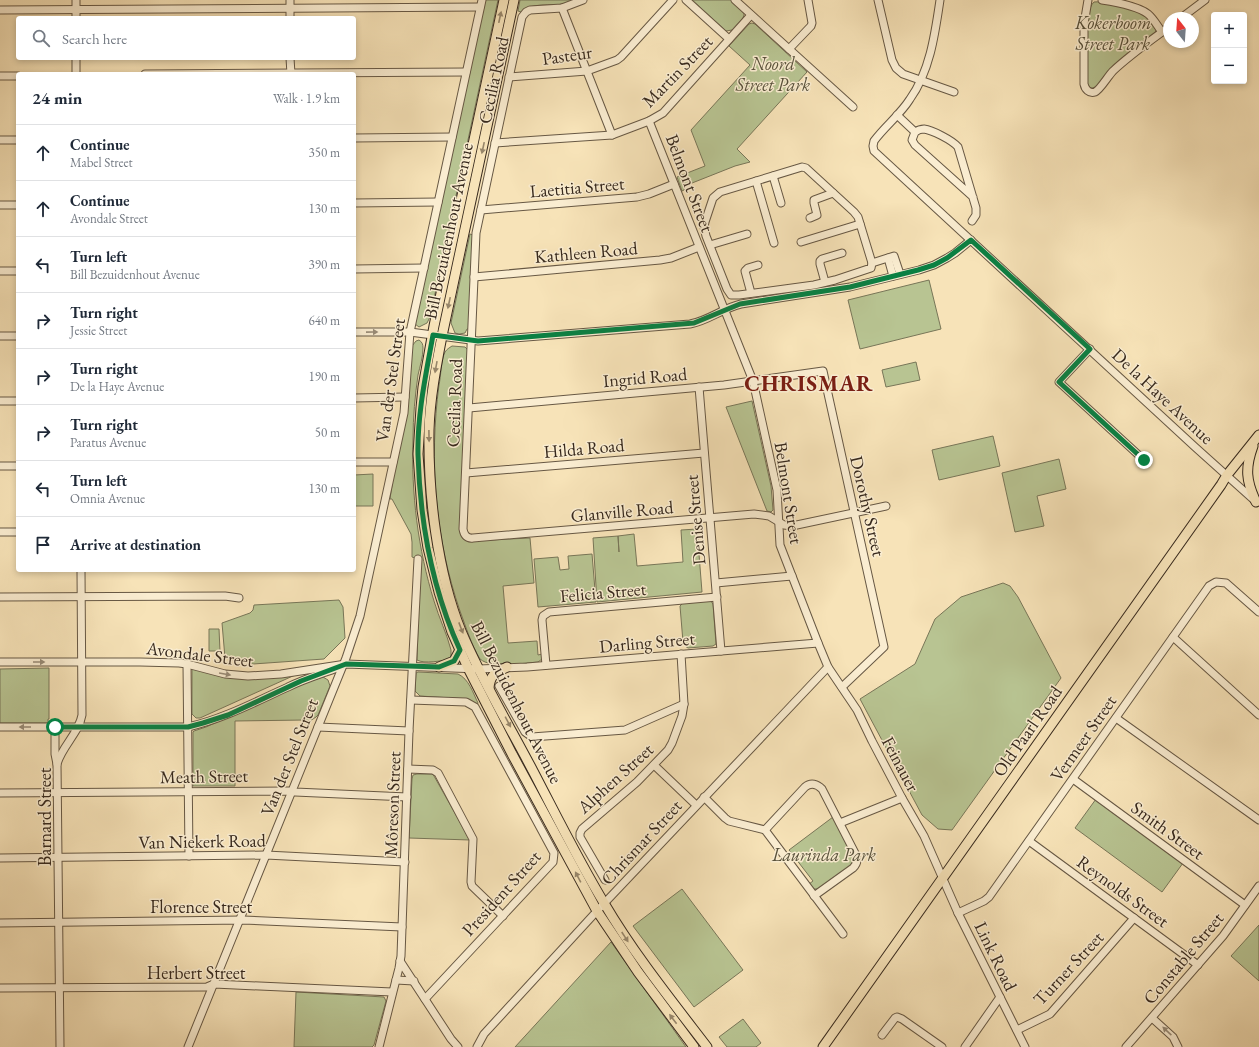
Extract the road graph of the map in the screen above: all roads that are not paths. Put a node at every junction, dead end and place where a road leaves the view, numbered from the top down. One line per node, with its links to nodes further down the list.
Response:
1 (76, 0): 19 (street)
2 (504, 0): 83 (main road, Bill Bezuidenhout Avenue, one-way to 2)
3 (514, 0): 83 (main road, Bill Bezuidenhout Avenue, one-way to 83)
4 (584, 0): 17 (street)
5 (673, 0): 29 (street, Pasteur)
6 (686, 0): 25 (street)
7 (735, 0): 21 (street)
8 (808, 0): 26 (street)
9 (878, 0): 37 (street)
10 (940, 0): 37 (street)
11 (1088, 0): 24 (street)
12 (1102, 0): 14 (street)
13 (1205, 0): 20 (street)
14 (1118, 1): 24 (street)
15 (290, 4): 16 (street); 19 (street); 23 (street)
16 (481, 4): 32 (street, Van der Stel Street)
17 (562, 8): 29 (street); 36 (street, Cecilia Road)
18 (0, 10): 19 (street)
19 (76, 10): 22 (street)
20 (1189, 12)
21 (751, 15): 25 (street, Martin Street); 26 (street)
22 (76, 16)
23 (290, 16)
24 (1162, 32)
25 (729, 39): 41 (street, Martin Street)
26 (789, 49): 39 (street)
27 (76, 60): 30 (street)
28 (290, 60): 31 (street)
29 (587, 71): 36 (street, Pasteur); 43 (street)
30 (76, 72)
31 (290, 72)
32 (466, 72): 33 (street); 44 (street, Van der Stel Street)
33 (356, 73)
34 (0, 76): 35 (street)
35 (16, 76)
36 (509, 77): 48 (street, Cecilia Road)
37 (921, 80): 38 (street); 40 (street)
38 (954, 92)
39 (853, 107)
40 (897, 115): 42 (street); 64 (street, De la Haye Avenue)
41 (649, 121): 43 (street, Martin Street); 51 (street, Belmont Street)
42 (915, 132): 53 (street); 53 (street)
43 (612, 134): 48 (street, Martin Street)
44 (452, 137): 45 (street); 54 (street, Van der Stel Street)
45 (356, 138)
46 (0, 140): 47 (street)
47 (16, 140)
48 (495, 144): 59 (street, Cecilia Road)
49 (773, 176): 50 (street); 52 (street); 56 (street)
50 (756, 181): 66 (street); 67 (street)
51 (674, 184): 59 (street, Laetitia Street); 68 (street, Belmont Street)
52 (833, 193): 60 (street); 62 (street)
53 (973, 197): 61 (street)
54 (438, 202): 55 (street); 72 (street, Van der Stel Street)
55 (356, 203)
56 (781, 203)
57 (0, 205): 58 (street)
58 (16, 205)
59 (481, 210): 77 (street, Cecilia Road)
60 (810, 218)
61 (972, 221)
62 (860, 224): 65 (street); 70 (street)
63 (747, 234): 67 (street)
64 (971, 240): 74 (street); 87 (street, De la Haye Avenue)
65 (801, 242)
66 (774, 243)
67 (710, 245): 79 (street)
68 (699, 247): 77 (street, Kathleen Road); 80 (street, Belmont Street)
69 (842, 253): 78 (street)
70 (872, 263): 74 (street); 78 (street)
71 (758, 265): 79 (street)
72 (424, 268): 73 (street); 82 (street, Van der Stel Street)
73 (356, 269)
74 (895, 270): 80 (street)
75 (0, 271): 76 (street)
76 (16, 271)
77 (474, 276): 86 (street, Cecilia Road)
78 (825, 282): 79 (street)
79 (751, 294)
80 (724, 310): 86 (street); 89 (street, Belmont Street)
81 (356, 332): 82 (street, one-way to 82)
82 (410, 332): 83 (street); 91 (street, Van der Stel Street)
83 (437, 335): 86 (street); 124 (main road, Bill Bezuidenhout Avenue); 137 (main road, Bill Bezuidenhout Avenue, one-way to 137)
84 (0, 336): 85 (street)
85 (16, 336)
86 (471, 341): 95 (street, Cecilia Road)
87 (1090, 349): 98 (street); 104 (street, De la Haye Avenue)
88 (823, 371): 89 (street, Ingrid Road); 107 (street, Dorothy Street)
89 (753, 381): 90 (street, Ingrid Road); 109 (street, Belmont Street)
90 (699, 387): 95 (street, Ingrid Road); 97 (street, Denise Street)
91 (405, 397): 92 (street); 100 (street, Van der Stel Street)
92 (356, 398)
93 (0, 401): 94 (street)
94 (16, 401)
95 (469, 408): 103 (street, Cecilia Road)
96 (1258, 436): 104 (main road, Old Paarl Road); 105 (main road)
97 (704, 453): 103 (street, Hilda Road); 108 (street, Denise Street)
98 (1144, 460)
99 (356, 462): 100 (street)
100 (393, 462): 130 (street, Van der Stel Street)
101 (0, 466): 102 (street)
102 (16, 466)
103 (466, 473): 112 (street, Cecilia Road)
104 (1227, 475): 105 (street, De la Haye Avenue); 172 (main road, Old Paarl Road)
105 (1258, 503)
106 (886, 506): 107 (street, Glanville Road)
107 (854, 513): 109 (street, Glanville Road); 139 (street, Dorothy Street)
108 (710, 518): 109 (street, Glanville Road); 112 (street, Glanville Road); 116 (street, Denise Street)
109 (779, 522): 115 (street, Belmont Street)
110 (0, 532): 111 (street)
111 (16, 532)
112 (466, 536)
113 (418, 559): 131 (street, Môreson Street)
114 (81, 572): 117 (street, Barnard Street)
115 (792, 576): 116 (street); 123 (street, Belmont Street)
116 (716, 583): 119 (street, Denise Street)
117 (81, 596): 118 (street); 120 (street); 128 (street, Barnard Street)
118 (0, 597)
119 (717, 597): 125 (street, Denise Street); 132 (street, Felicia Street)
120 (239, 598)
121 (1259, 612): 122 (street, Vermeer Street)
122 (1173, 637): 143 (street); 144 (street, Vermeer Street)
123 (818, 642): 125 (street, Darling Street); 135 (street, Belmont Street)
124 (460, 650): 133 (main road); 136 (main road, Bill Bezuidenhout Avenue)
125 (721, 651): 126 (street, Darling Street)
126 (682, 654): 132 (street, Darling Street); 142 (street, Alphen Street)
127 (0, 662): 128 (street, Avondale Street, one-way to 128)
128 (82, 662): 129 (street, Avondale Street); 147 (street, Barnard Street)
129 (188, 664): 130 (street, Avondale Street, one-way to 130); 148 (street)
130 (344, 664): 131 (street, Avondale Street); 148 (street); 149 (street, Van der Stel Street)
131 (412, 666): 133 (street, Avondale Street); 141 (street, Môreson Street)
132 (546, 666): 134 (street, Darling Street)
133 (439, 667): 136 (street, Avondale Street)
134 (507, 667): 137 (street, Darling Street); 140 (main road)
135 (828, 667): 139 (street, Feinauer); 160 (street, Chrismar Street)
136 (468, 668): 137 (street, Darling Street); 178 (main road, Bill Bezuidenhout Avenue, one-way to 136)
137 (479, 669): 140 (main road, Bill Bezuidenhout Avenue)
138 (499, 686): 142 (street)
139 (842, 687): 161 (street, Feinauer)
140 (489, 688): 176 (main road, Bill Bezuidenhout Avenue, one-way to 176)
141 (411, 700): 150 (street, Môreson Street); 180 (street, President Street)
142 (684, 704): 152 (street, Alphen Street)
143 (1259, 715)
144 (1116, 718): 154 (street, Vermeer Street); 163 (street)
145 (0, 727): 146 (street, one-way to 145)
146 (55, 727): 147 (street); 151 (street)
147 (77, 727): 148 (street); 151 (street, Barnard Street)
148 (188, 727): 156 (street)
149 (318, 727): 150 (street); 155 (street, Van der Stel Street)
150 (410, 731): 153 (street, Môreson Street)
151 (58, 764): 158 (street, Barnard Street)
152 (654, 765): 162 (street); 173 (street, Alphen Street)
153 (408, 769): 159 (street, Môreson Street); 180 (street)
154 (1073, 779): 166 (street, Vermeer Street); 177 (street, Smith Street)
155 (292, 791): 156 (street, Meath Street); 159 (street, Meath Street); 167 (street, Van der Stel Street)
156 (188, 792): 158 (street, Meath Street); 168 (street)
157 (0, 793): 158 (street, Meath Street)
158 (58, 793): 170 (street, Barnard Street)
159 (407, 797): 171 (street, Môreson Street)
160 (704, 797): 162 (street, Chrismar Street); 165 (street)
161 (902, 798): 164 (street); 172 (street, Feinauer)
162 (696, 805): 176 (street, Chrismar Street)
163 (1259, 820)
164 (840, 823): 165 (street); 175 (street)
165 (765, 830): 175 (street)
166 (1029, 841): 179 (street, Vermeer Street); 181 (street, Reynolds Street)
167 (266, 855): 168 (street, Van Niekerk Road); 171 (street, Van Niekerk Road); 182 (street, Van der Stel Street)
168 (189, 856): 170 (street, Van Niekerk Road)
169 (0, 858): 170 (street, Van Niekerk Road)
170 (59, 858): 183 (street, Barnard Street)
171 (405, 862): 185 (street, Môreson Street)
172 (942, 877): 179 (street, Link Road); 207 (main road, Old Paarl Road)
173 (605, 880)
174 (1259, 886): 177 (street, Constable Street)
175 (814, 896): 186 (street)
176 (604, 904): 178 (street, Chrismar Street); 206 (main road, Bill Bezuidenhout Avenue, one-way to 206)
177 (1245, 905): 188 (street, Constable Street)
178 (597, 911): 200 (street, Chrismar Street); 205 (main road, Bill Bezuidenhout Avenue, one-way to 178)
179 (958, 913): 195 (street, Link Road)
180 (503, 916): 196 (street, President Street)
181 (1134, 918): 188 (street, Reynolds Street); 198 (street, Turner Street)
182 (239, 921): 183 (street, Florence Street); 185 (street, Florence Street); 191 (street, Van der Stel Street)
183 (59, 922): 184 (street, Florence Street); 193 (street, Barnard Street)
184 (0, 923)
185 (402, 927): 187 (street, Môreson Street)
186 (843, 934)
187 (400, 961): 189 (street, Môreson Street); 190 (street)
188 (1198, 965): 197 (street, Constable Street)
189 (396, 980): 190 (street); 194 (street, Môreson Street)
190 (414, 981): 196 (street)
191 (214, 984): 193 (street, Herbert Street); 194 (street, Herbert Street); 202 (street, Van der Stel Street)
192 (0, 988): 193 (street, Herbert Street)
193 (60, 988): 201 (street, Barnard Street)
194 (392, 992): 203 (street, Môreson Street)
195 (1000, 997): 198 (street, Link Road); 209 (street)
196 (425, 999): 204 (street)
197 (1152, 1018): 211 (street, Constable Street); 212 (street, one-way to 197)
198 (1017, 1030): 210 (street, Link Road)
199 (882, 1035): 208 (street)
200 (478, 1044)
201 (60, 1047)
202 (188, 1047)
203 (378, 1047)
204 (458, 1047)
205 (694, 1047)
206 (707, 1047)
207 (823, 1047)
208 (942, 1047)
209 (966, 1047)
210 (1025, 1047)
211 (1126, 1047)
212 (1178, 1047)

